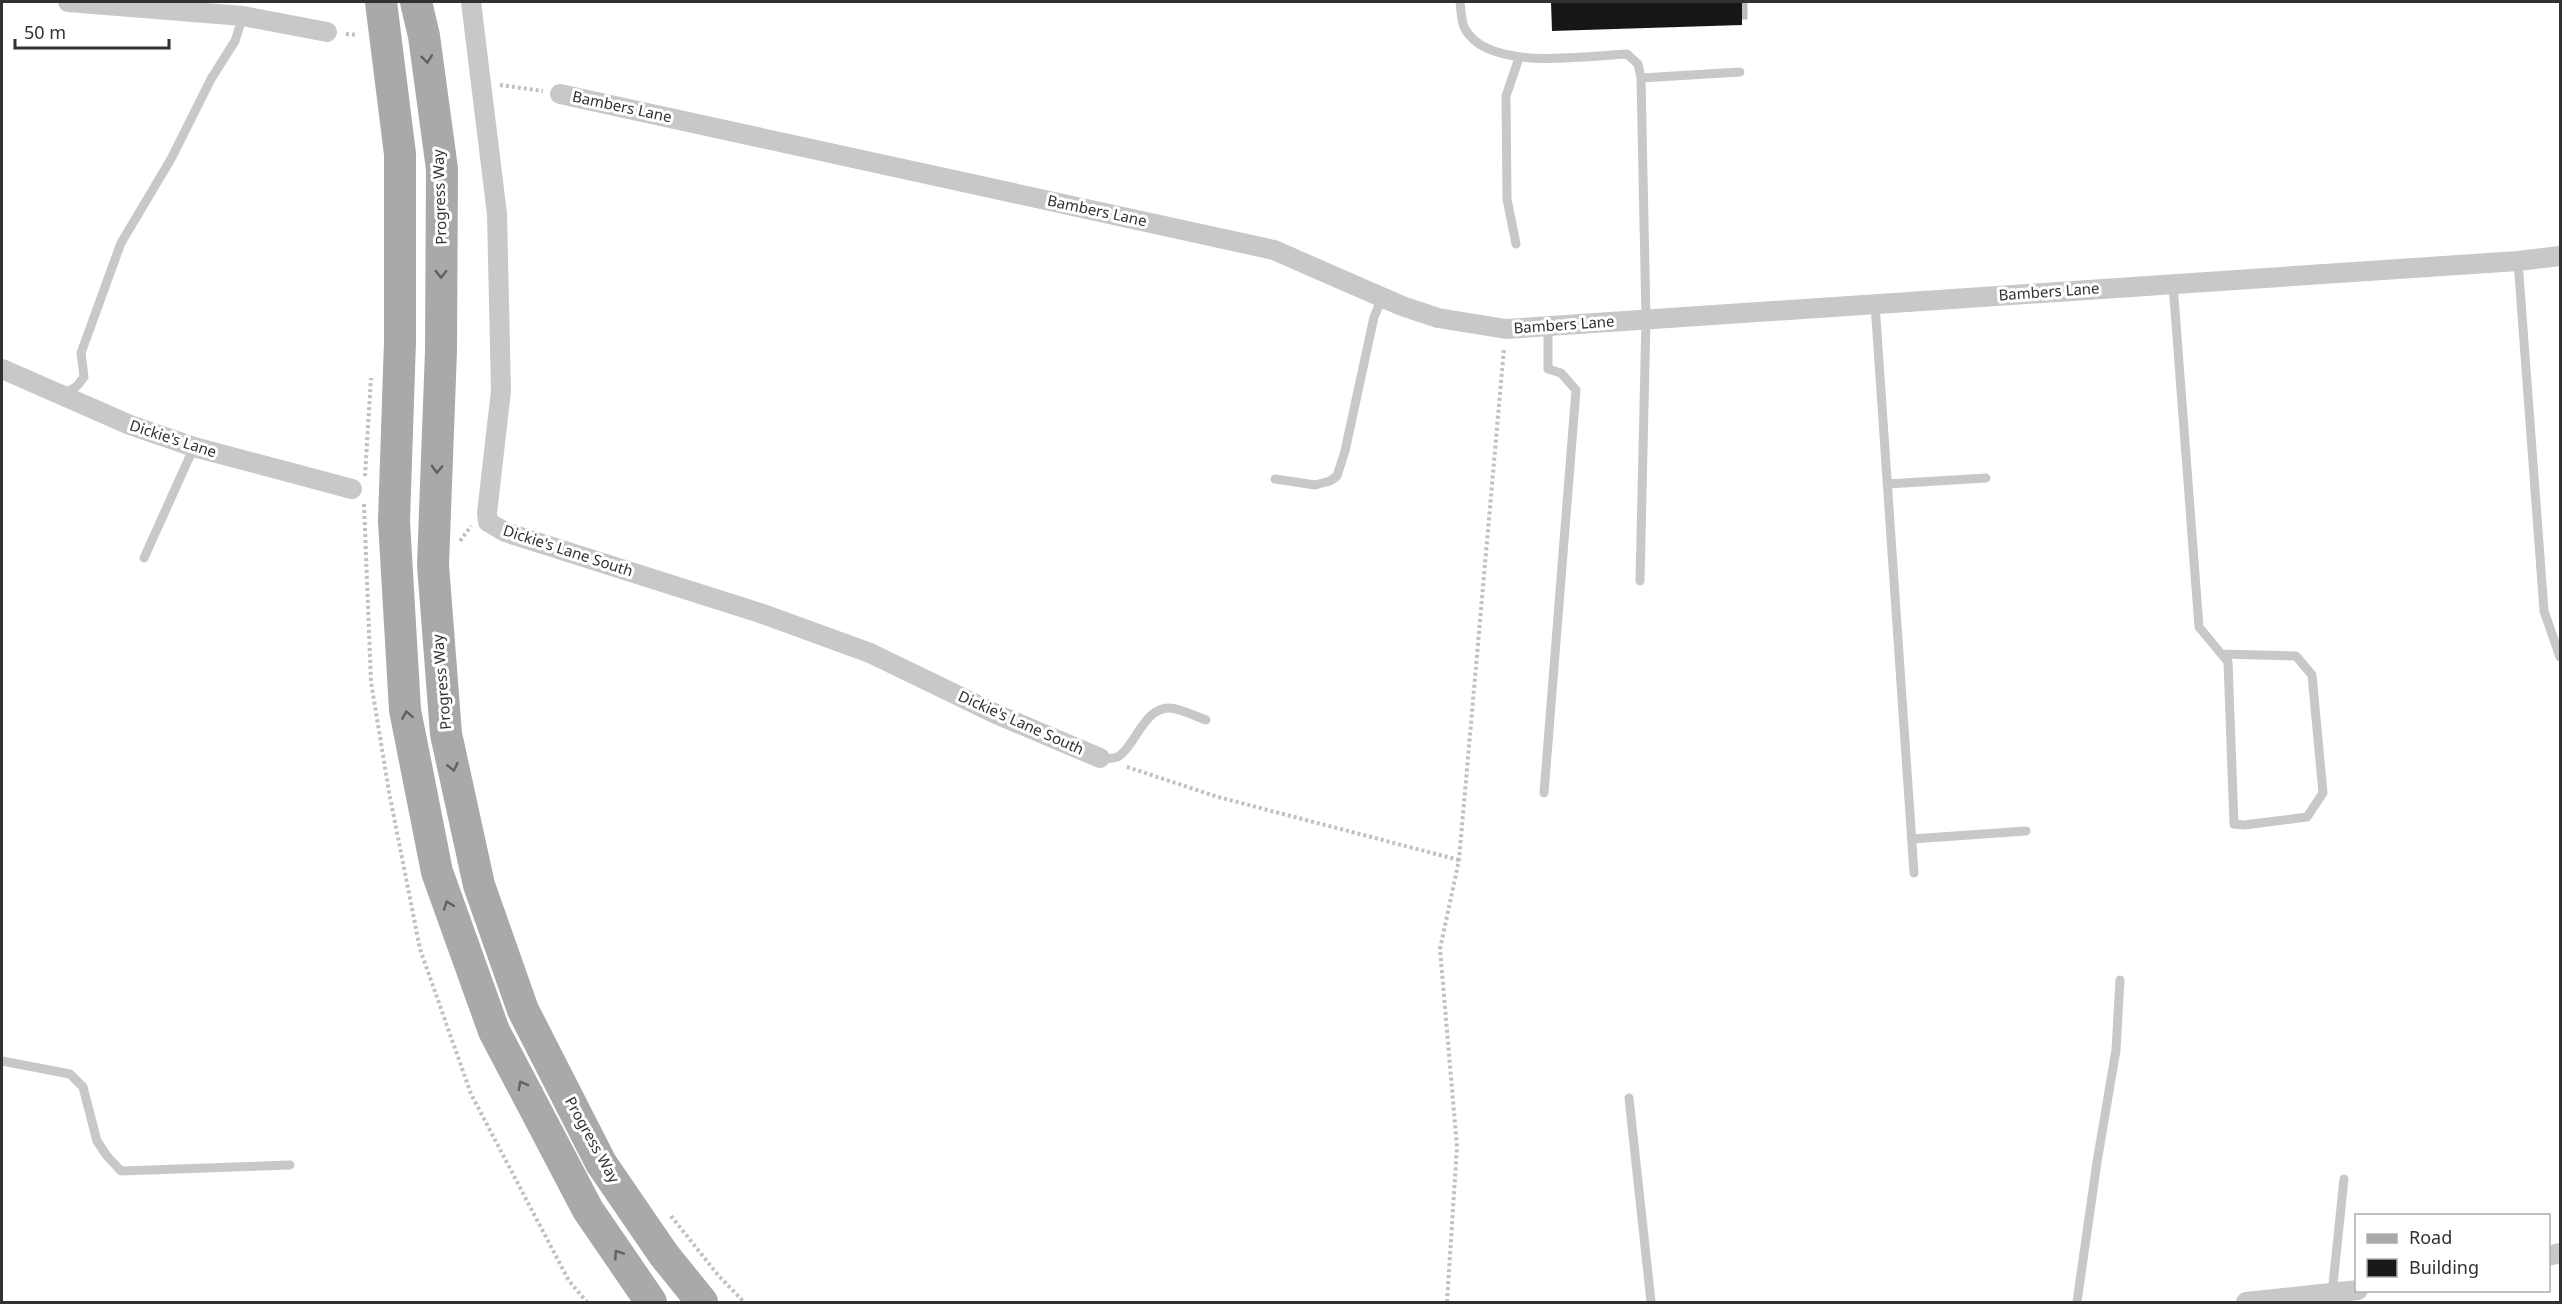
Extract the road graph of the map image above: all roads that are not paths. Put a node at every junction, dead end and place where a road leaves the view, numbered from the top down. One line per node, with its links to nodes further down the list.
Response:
1 (68, 2): 6 (street)
2 (381, 2): 44 (main road, one-way to 2)
3 (416, 2): 45 (main road, Progress Way, one-way to 45)
4 (471, 2): 32 (street, Dickie's Lane South)
5 (1460, 2): 8 (lane)
6 (243, 16): 7 (street); 21 (lane)
7 (327, 32)
8 (1519, 58): 10 (lane); 12 (lane)
9 (1740, 72): 10 (lane)
10 (1641, 78): 18 (lane)
11 (560, 94): 16 (street, Bambers Lane)
12 (1516, 244)
13 (2560, 256): 14 (street, Bambers Lane)
14 (2518, 261): 15 (street, Bambers Lane); 30 (lane)
15 (2173, 284): 17 (street, Bambers Lane); 29 (lane)
16 (1382, 298): 19 (street, Bambers Lane); 24 (lane)
17 (1875, 304): 18 (street, Bambers Lane); 25 (lane)
18 (1646, 320): 19 (street, Bambers Lane); 28 (lane)
19 (1548, 326): 33 (lane)
20 (2, 369): 21 (street, Dickie's Lane)
21 (62, 396): 22 (street, Dickie's Lane)
22 (194, 447): 26 (street, Dickie's Lane); 27 (lane)
23 (1986, 478): 25 (lane)
24 (1275, 479)
25 (1887, 484): 35 (lane)
26 (352, 489)
27 (144, 558)
28 (1640, 580)
29 (2222, 654): 29 (lane)
30 (2560, 657)
31 (1206, 720): 32 (lane)
32 (1100, 758)
33 (1544, 793)
34 (2026, 831): 35 (lane)
35 (1912, 839): 36 (lane)
36 (1914, 873)
37 (2120, 980): 47 (lane)
38 (2, 1061): 40 (lane)
39 (1629, 1098): 46 (lane)
40 (290, 1166)
41 (2344, 1179): 43 (lane)
42 (2355, 1290): 43 (street)
43 (2332, 1294): 48 (street)
44 (651, 1302)
45 (702, 1302)
46 (1651, 1302)
47 (2077, 1302)
48 (2246, 1302)

